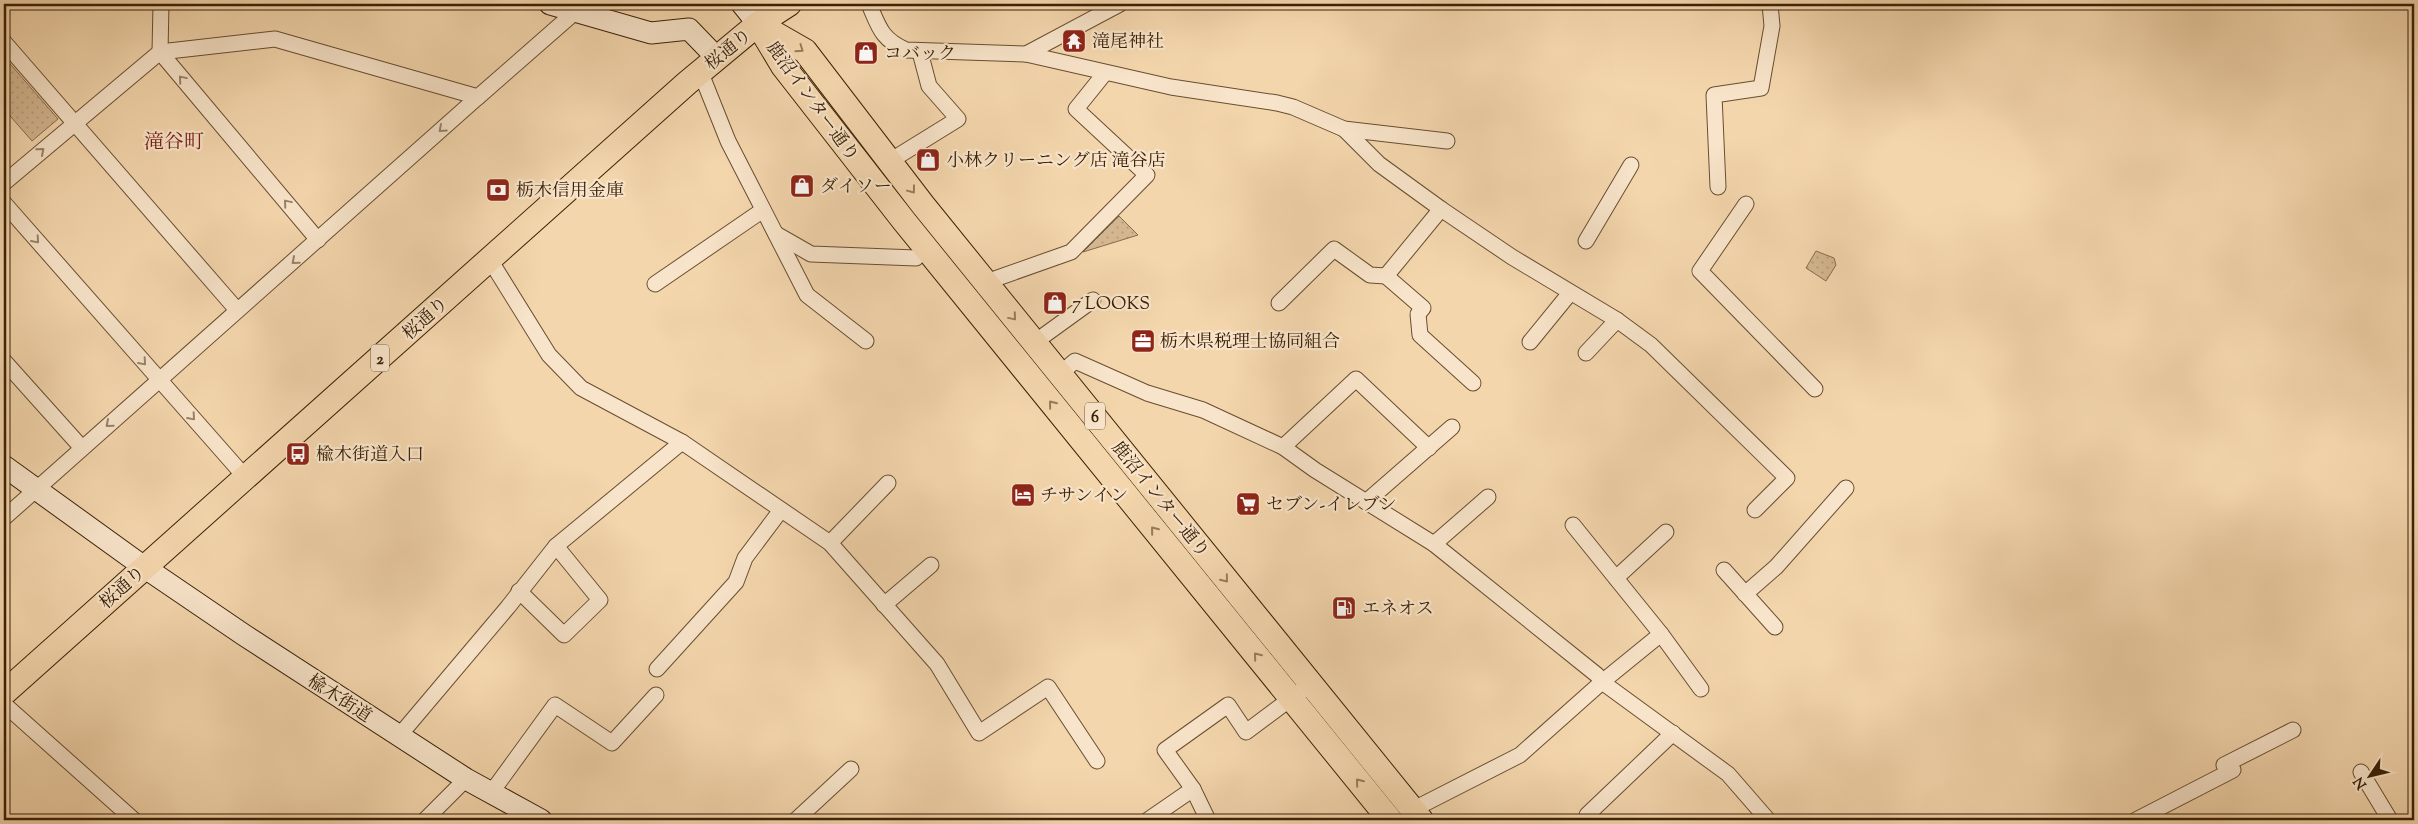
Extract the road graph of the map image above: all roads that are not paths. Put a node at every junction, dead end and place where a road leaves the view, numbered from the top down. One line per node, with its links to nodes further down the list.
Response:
1 (161, 4): 11 (street)
2 (550, 4): 8 (street)
3 (742, 4): 9 (street)
4 (789, 4): 9 (main road, 2)
5 (869, 4): 12 (street)
6 (1120, 4): 13 (street)
7 (1770, 4): 23 (street)
8 (575, 12): 14 (street); 16 (street)
9 (758, 24): 14 (main road, 桜通り / 2); 20 (main road, 鹿沼インター通り / 6, one-way to 20); 83 (main road, 鹿沼インター通り / 6, one-way to 9)
10 (4, 42): 17 (street)
11 (160, 52): 16 (street); 17 (street); 29 (street, one-way to 11)
12 (920, 52): 13 (street); 20 (street)
13 (1026, 54): 15 (street)
14 (709, 65): 27 (street); 32 (main road, 桜通り / 2)
15 (1105, 73): 18 (street); 34 (street)
16 (478, 96): 29 (street, one-way to 29)
17 (73, 123): 22 (street, one-way to 17); 39 (street)
18 (1344, 129): 19 (street); 26 (street)
19 (1447, 141)
20 (890, 162): 34 (main road, 鹿沼インター通り / 6, one-way to 34)
21 (1631, 165): 30 (street)
22 (4, 183)
23 (1718, 187)
24 (4, 203): 47 (street, one-way to 47)
25 (1746, 204): 49 (street)
26 (1441, 209): 33 (street); 36 (street)
27 (763, 210): 28 (street); 35 (street)
28 (776, 234): 31 (street); 41 (street)
29 (318, 240): 39 (street, one-way to 39)
30 (1586, 241)
31 (916, 258)
32 (490, 260): 51 (street); 56 (main road, 桜通り / 2)
33 (1386, 276): 38 (street); 48 (street)
34 (986, 282): 42 (main road, 鹿沼インター通り / 6, one-way to 42)
35 (655, 284)
36 (1570, 293): 40 (street); 43 (street)
37 (1093, 300): 42 (street)
38 (1279, 304)
39 (237, 310): 47 (street)
40 (1616, 320): 44 (street); 63 (street)
41 (866, 341)
42 (1035, 342): 46 (main road, 鹿沼インター通り / 6)
43 (1530, 342)
44 (1586, 353)
45 (4, 361): 53 (street)
46 (1061, 373): 52 (street); 83 (main road, 鹿沼インター通り / 6, one-way to 83)
47 (159, 380): 53 (street, one-way to 53); 56 (street, one-way to 56)
48 (1473, 383)
49 (1815, 389)
50 (1452, 427): 54 (street)
51 (682, 442): 62 (street); 69 (street)
52 (1282, 447): 54 (street); 61 (street)
53 (82, 448): 59 (street)
54 (1429, 448): 61 (street)
55 (4, 466): 59 (street, 楡木街道)
56 (246, 478): 71 (main road, 桜通り / 2)
57 (888, 483): 67 (street)
58 (1846, 488): 75 (street)
59 (37, 489): 64 (street); 71 (street, 楡木街道)
60 (1488, 497): 68 (street)
61 (1366, 502): 68 (street)
62 (781, 510): 67 (street); 79 (street)
63 (1755, 510)
64 (4, 518)
65 (1573, 525): 73 (street)
66 (1666, 532): 73 (street)
67 (830, 543): 76 (street)
68 (1434, 544): 80 (street)
69 (556, 546): 74 (street); 74 (street)
70 (931, 565): 76 (street)
71 (144, 567): 82 (main road, 桜通り / 2); 87 (street, 楡木街道)
72 (1724, 570): 75 (street)
73 (1616, 578): 78 (street)
74 (519, 591): 87 (street)
75 (1745, 594): 77 (street)
76 (884, 605): 88 (street)
77 (1775, 627)
78 (1661, 634): 80 (street); 81 (street)
79 (657, 669)
80 (1602, 682): 86 (street); 94 (street)
81 (1701, 689)
82 (6, 690): 96 (street)
83 (1300, 692): 92 (street); 94 (main road, 鹿沼インター通り / 6); 102 (main road, 鹿沼インター通り / 6, one-way to 83)
84 (656, 695): 93 (street)
85 (2293, 730): 104 (street)
86 (1673, 733): 95 (street); 103 (street)
87 (399, 736): 91 (street, 楡木街道)
88 (1097, 761)
89 (851, 770): 99 (street)
90 (2361, 772): 105 (street)
91 (466, 779): 93 (street, 楡木街道); 97 (street)
92 (1193, 789): 100 (street); 101 (street)
93 (491, 793): 98 (street, 楡木街道)
94 (1416, 815)
95 (1587, 815)
96 (134, 820)
97 (425, 820)
98 (541, 820)
99 (796, 820)
100 (1148, 820)
101 (1208, 820)
102 (1390, 820)
103 (1768, 820)
104 (2136, 820)
105 (2390, 820)

